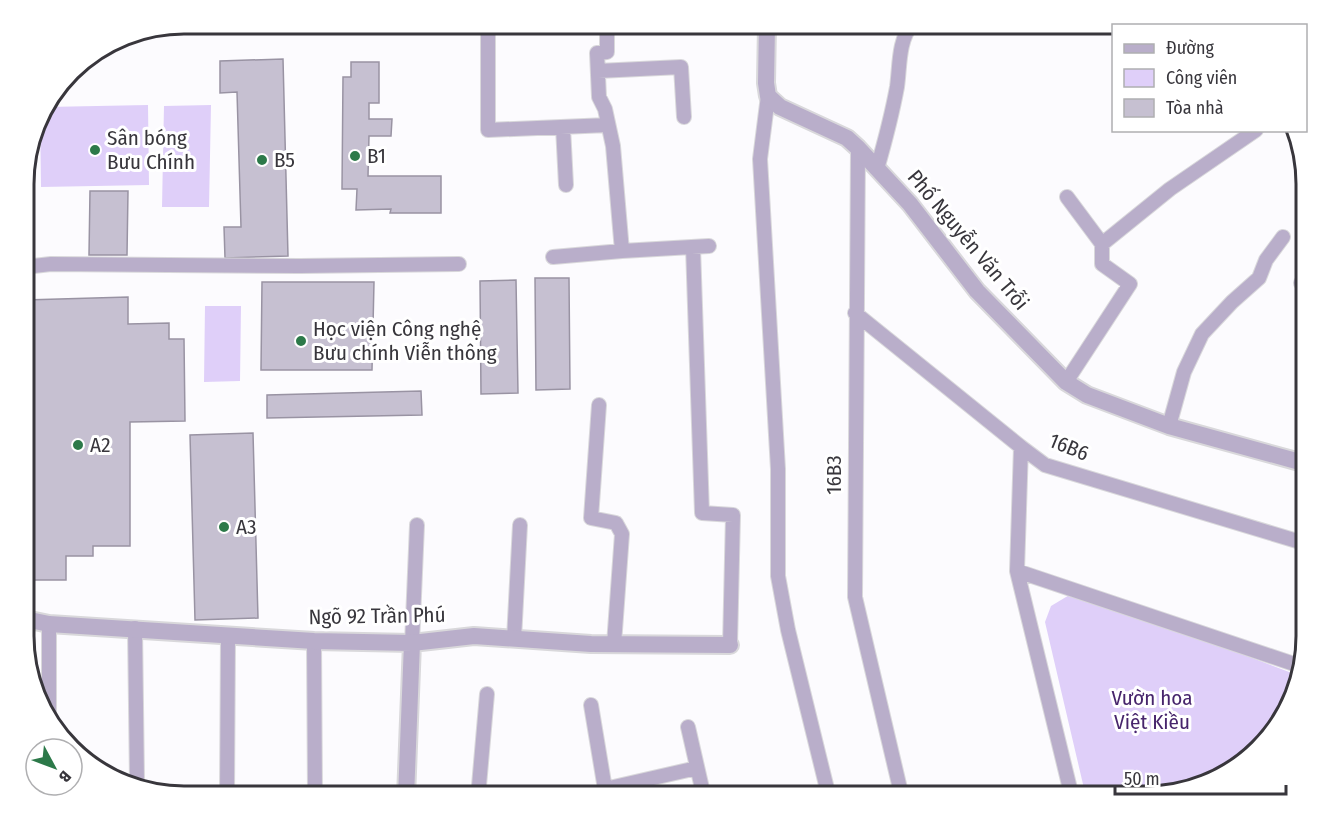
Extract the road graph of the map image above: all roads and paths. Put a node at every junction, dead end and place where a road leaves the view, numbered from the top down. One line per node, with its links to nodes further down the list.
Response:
1 (488, 34): 9 (lane)
2 (607, 34): 5 (lane)
3 (767, 34): 6 (street)
4 (906, 34): 12 (lane)
5 (598, 70): 7 (lane); 8 (lane)
6 (768, 96): 11 (street, Phố Nguyễn Văn Trỗi); 56 (lane)
7 (684, 117)
8 (608, 125): 9 (lane); 19 (lane)
9 (563, 127): 13 (lane)
10 (1253, 132): 16 (lane)
11 (858, 148): 12 (street, Phố Nguyễn Văn Trỗi); 23 (lane, 16B3)
12 (877, 169): 24 (street, Phố Nguyễn Văn Trỗi)
13 (566, 185)
14 (1067, 197): 16 (lane)
15 (1283, 237): 26 (lane)
16 (1102, 244): 24 (lane)
17 (709, 246): 18 (lane)
18 (693, 247): 19 (lane); 41 (lane)
19 (622, 250): 20 (lane)
20 (553, 257)
21 (459, 264): 22 (lane)
22 (34, 266)
23 (855, 313): 27 (lane, 16B6); 57 (lane, 16B3)
24 (1066, 381): 26 (street, Phố Nguyễn Văn Trỗi)
25 (599, 405): 40 (lane)
26 (1169, 426): 28 (street, Phố Nguyễn Văn Trỗi)
27 (1020, 447): 31 (lane, 16B6); 32 (lane)
28 (1296, 461)
29 (417, 525): 39 (lane)
30 (520, 525): 37 (lane)
31 (1296, 541)
32 (1017, 571): 42 (lane); 58 (lane)
33 (34, 621): 34 (street, Ngõ 92 Trần Phú)
34 (48, 624): 35 (street, Ngõ 92 Trần Phú); 44 (lane)
35 (135, 628): 36 (street, Ngõ 92 Trần Phú); 48 (lane)
36 (228, 636): 38 (street, Ngõ 92 Trần Phú); 49 (lane)
37 (514, 639): 39 (street, Ngõ 92 Trần Phú); 40 (street, Ngõ 92 Trần Phú)
38 (314, 641): 39 (street, Ngõ 92 Trần Phú); 50 (lane)
39 (412, 643): 51 (street)
40 (614, 644): 41 (street, Ngõ 92 Trần Phú)
41 (730, 645)
42 (1294, 664)
43 (487, 694): 52 (lane)
44 (49, 700)
45 (591, 705): 53 (lane)
46 (688, 727): 47 (lane)
47 (697, 768): 54 (lane); 55 (lane)
48 (137, 779)
49 (227, 786)
50 (315, 786)
51 (406, 786)
52 (479, 786)
53 (604, 786)
54 (618, 786)
55 (701, 786)
56 (826, 786)
57 (899, 786)
58 (1069, 786)

